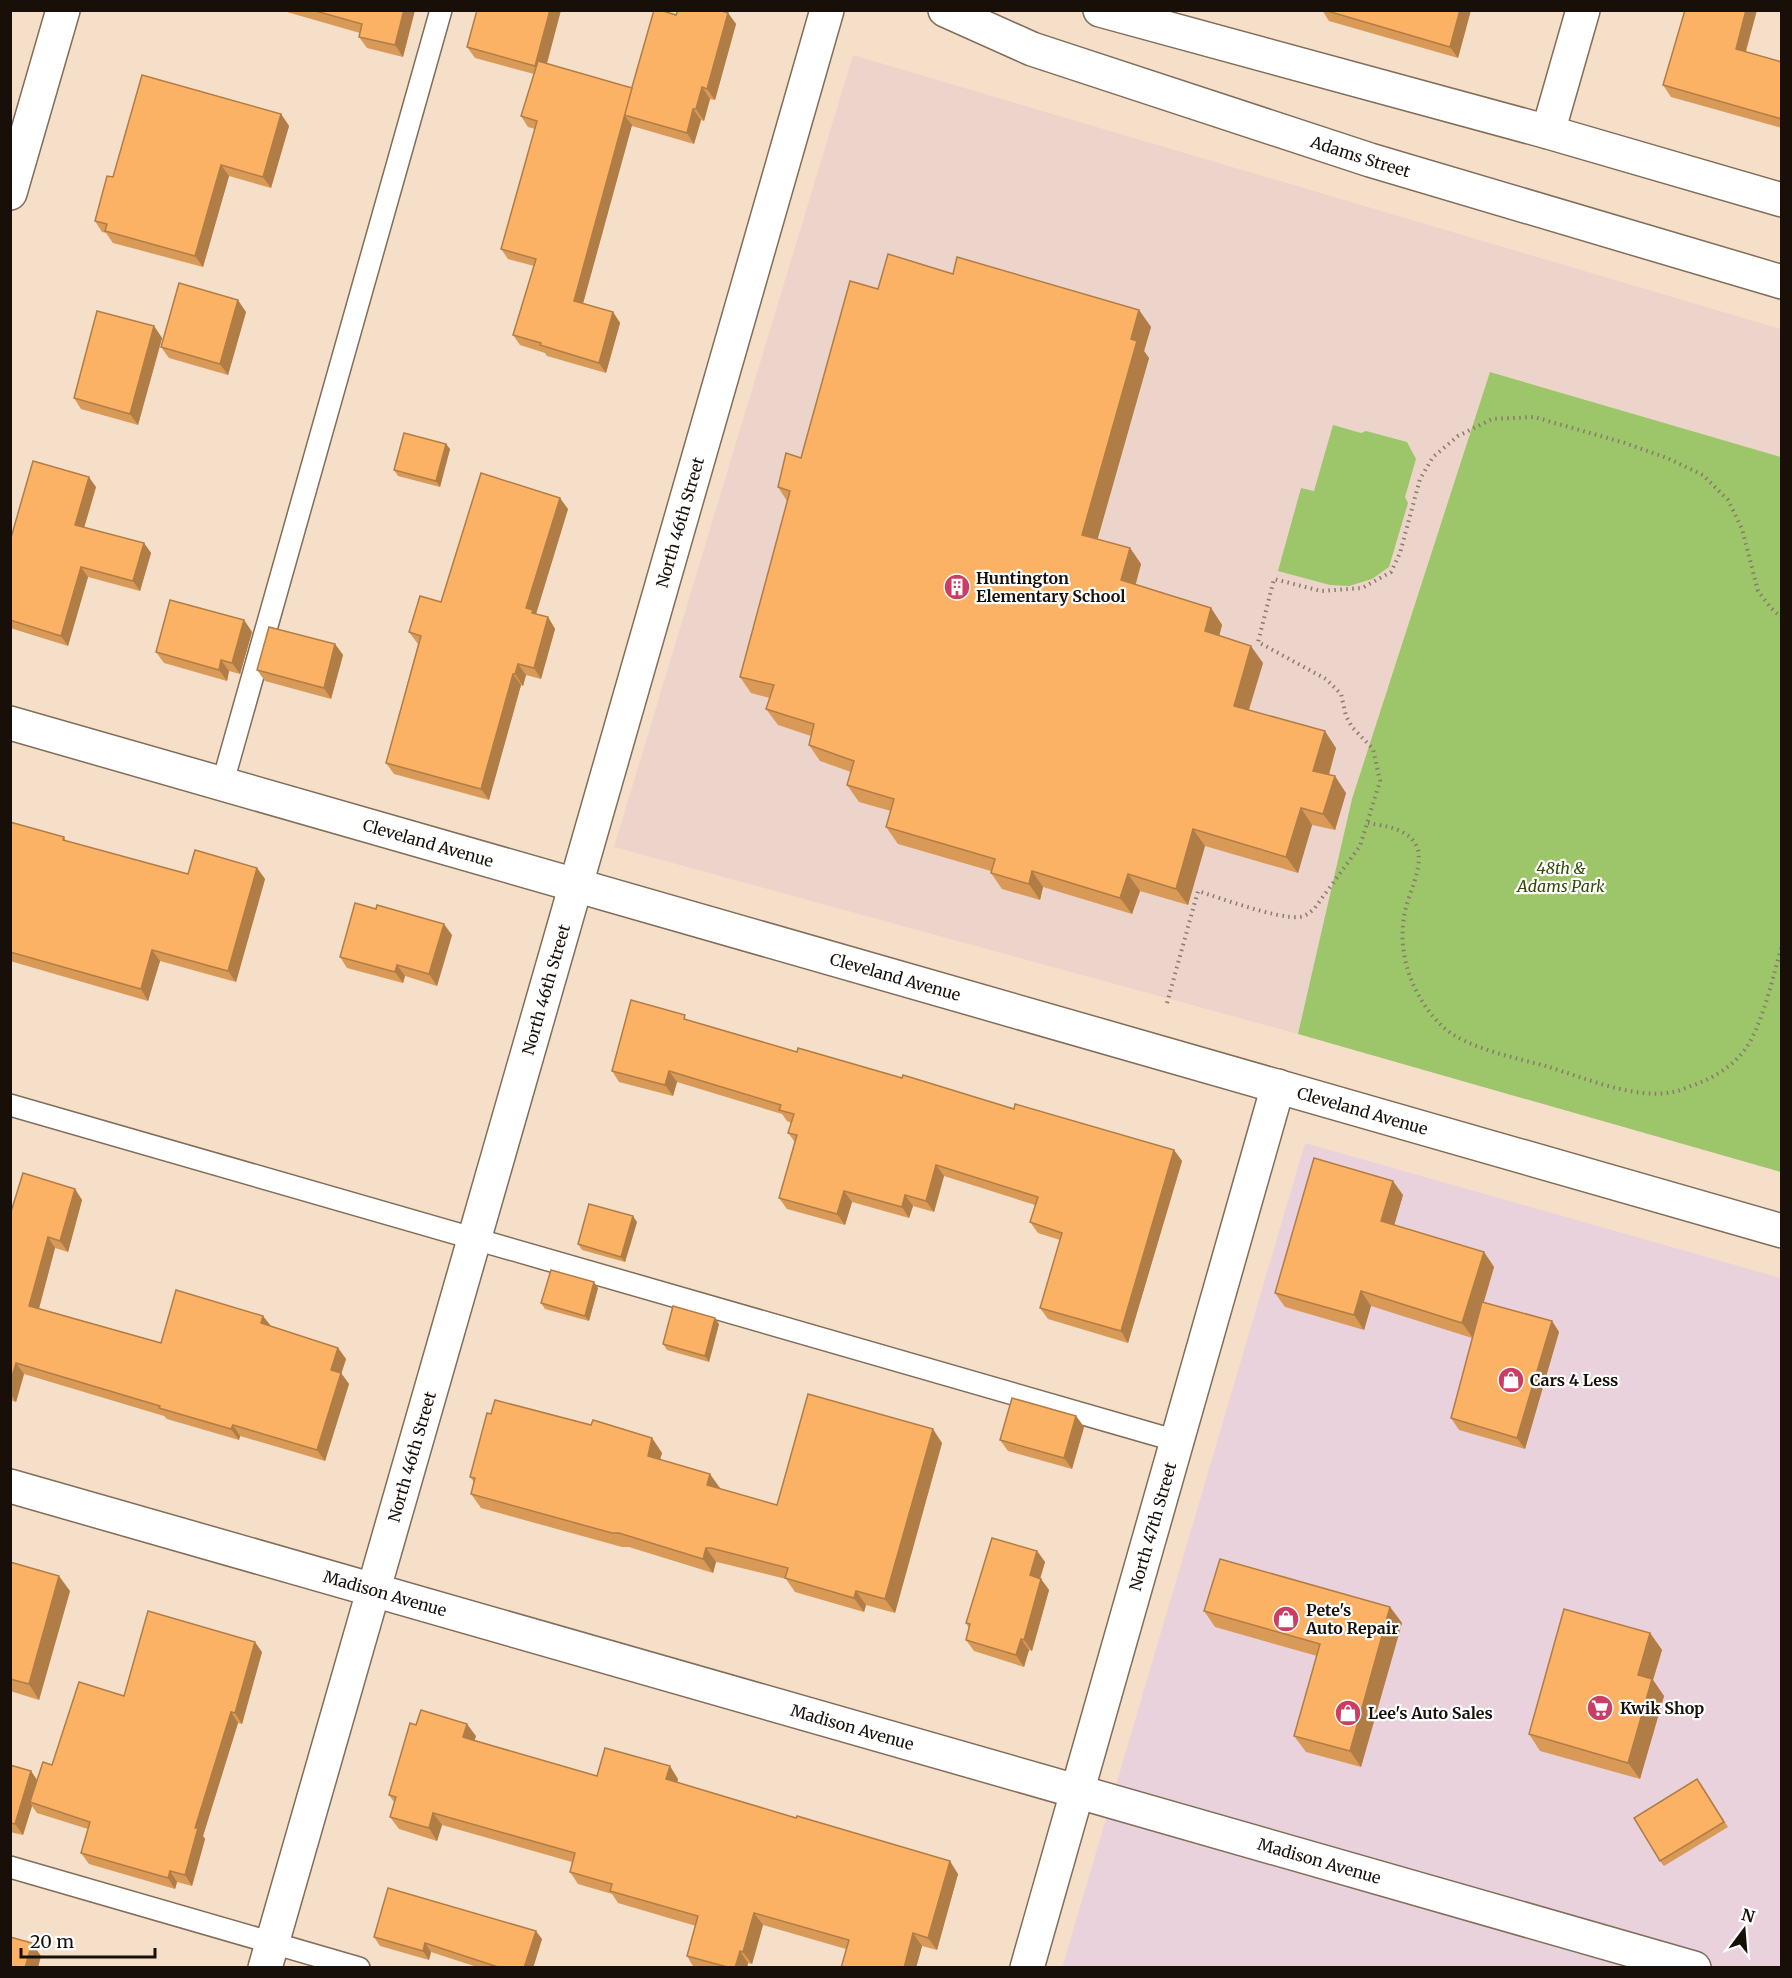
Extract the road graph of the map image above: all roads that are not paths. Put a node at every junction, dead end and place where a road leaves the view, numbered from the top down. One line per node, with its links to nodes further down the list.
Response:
1 (63, 10): 8 (street)
2 (441, 10): 12 (lane)
3 (827, 10): 13 (street, North 46th Street)
4 (945, 10): 10 (street, Adams Street)
5 (1100, 10): 7 (street)
6 (1583, 10): 7 (street)
7 (1548, 132): 9 (street)
8 (10, 193)
9 (1782, 200)
10 (1782, 282)
11 (10, 723): 12 (street, Cleveland Avenue)
12 (222, 785): 13 (street, Cleveland Avenue)
13 (575, 885): 14 (street, Cleveland Avenue); 17 (street, North 46th Street)
14 (1278, 1086): 16 (street, Cleveland Avenue); 18 (street, North 47th Street)
15 (10, 1105): 17 (lane)
16 (1782, 1231)
17 (474, 1238): 18 (lane); 20 (street, North 46th Street)
18 (1178, 1441): 21 (street, North 47th Street)
19 (10, 1486): 20 (street, Madison Avenue)
20 (373, 1590): 21 (street, Madison Avenue); 23 (street, North 46th Street)
21 (1077, 1792): 25 (street, North 47th Street); 26 (street, Madison Avenue)
22 (10, 1867): 23 (lane)
23 (268, 1955): 24 (lane)
24 (360, 1968)
25 (1027, 1968)
26 (1694, 1968)

